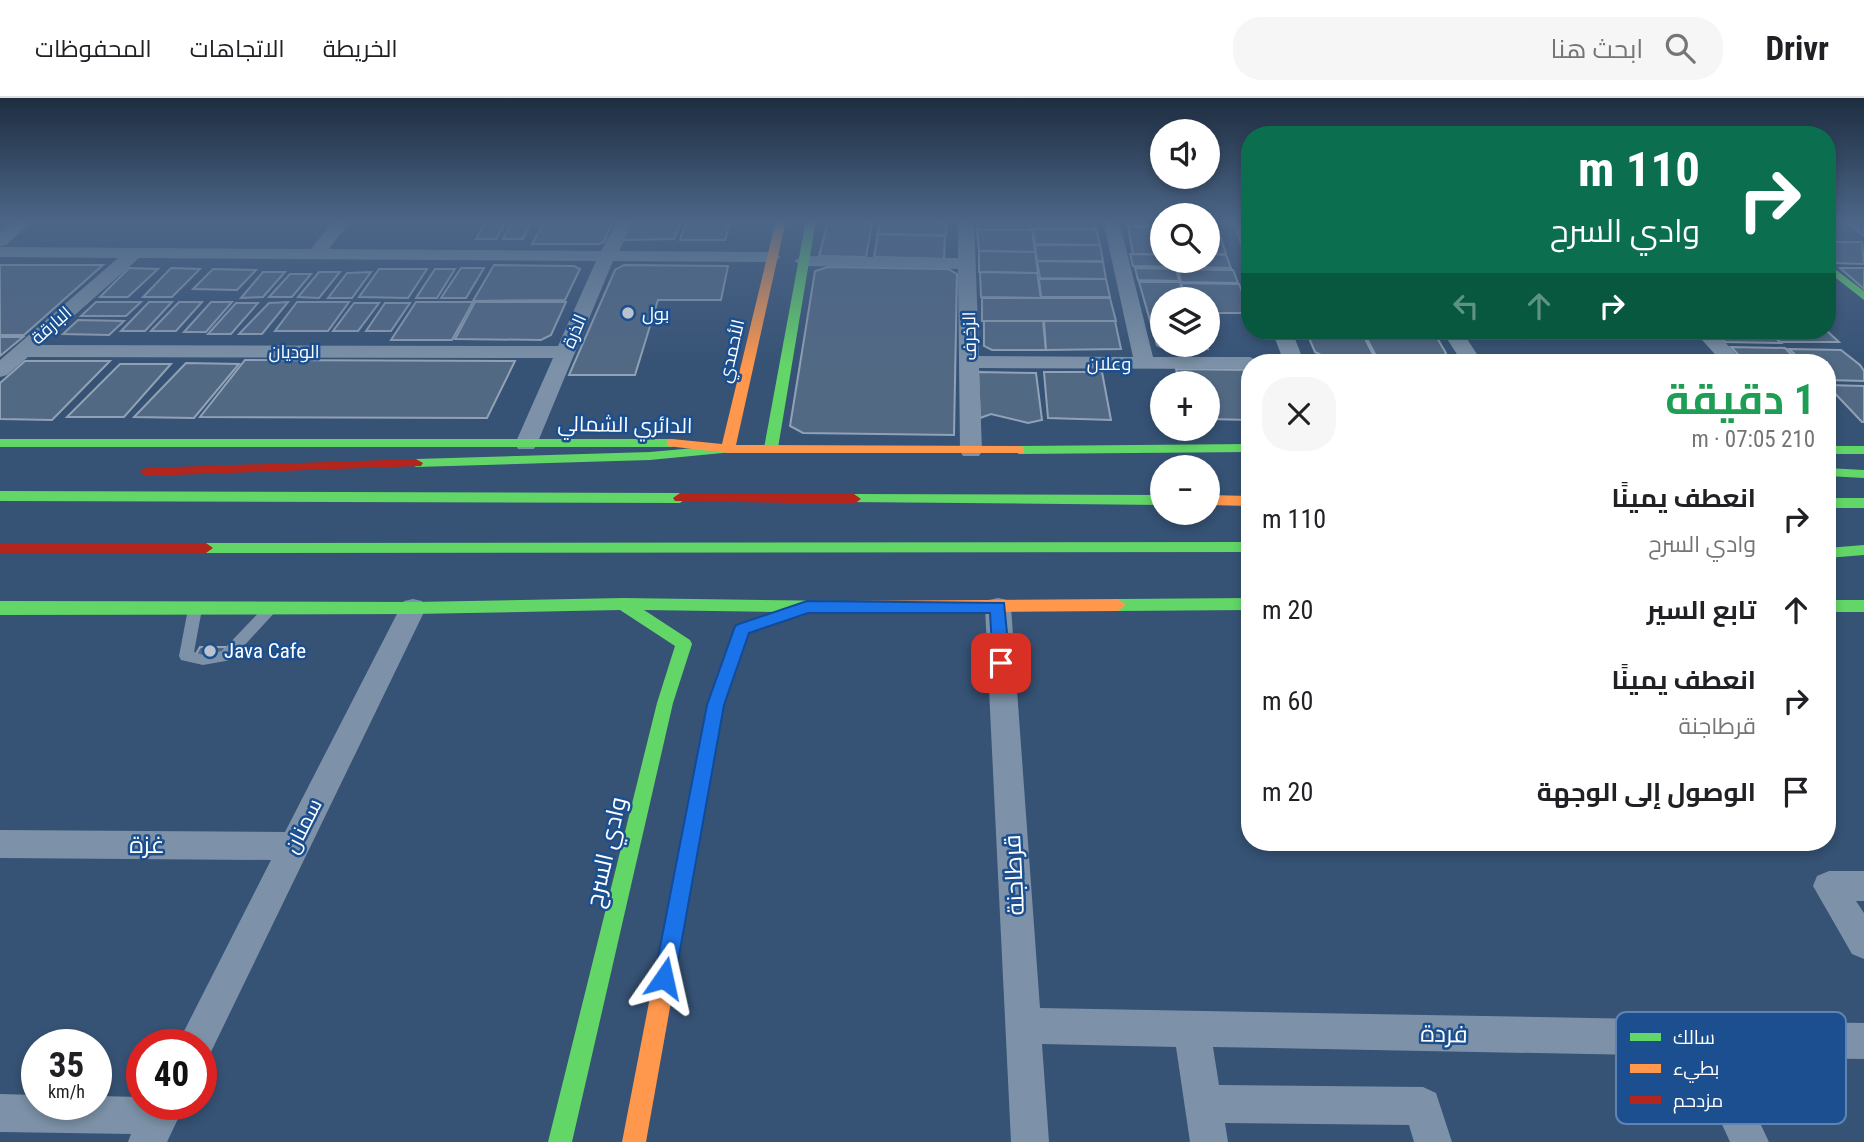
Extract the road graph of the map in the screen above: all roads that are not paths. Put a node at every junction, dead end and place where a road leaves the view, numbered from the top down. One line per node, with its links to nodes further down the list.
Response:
1 (116, 269): 10 (street, البارقة)
2 (601, 269): 11 (street, الذرة)
3 (769, 269): 21 (main road, الأحمدي)
4 (802, 269): 19 (main road)
5 (968, 269): 13 (street, الزخرف)
6 (1123, 269): 14 (street)
7 (1836, 273): 8 (main road)
8 (1864, 297)
9 (1712, 340): 12 (street)
10 (22, 351): 11 (street, الوديان); 16 (street, البارقة)
11 (565, 352): 18 (street, الذرة)
12 (1726, 354)
13 (969, 362): 14 (street, وعلان); 24 (street, الزخرف)
14 (1145, 363): 15 (street, وعلان)
15 (1241, 363)
16 (0, 371)
17 (0, 443): 18 (main road, الدائري الشمالي)
18 (526, 444): 21 (main road, الدائري الشمالي)
19 (771, 448): 21 (main road, الدائري الشمالي); 24 (main road, الدائري الشمالي)
20 (1241, 448): 24 (main road, الدائري الشمالي)
21 (728, 449): 26 (main road)
22 (1836, 450): 23 (main road)
23 (1864, 450)
24 (971, 451)
25 (1836, 472): 27 (main road)
26 (128, 473)
27 (1864, 474)
28 (76, 479): 29 (main road)
29 (0, 495): 30 (main road)
30 (1150, 500)
31 (1220, 500): 32 (main road)
32 (1241, 500)
33 (1836, 503): 34 (main road)
34 (1864, 503)
35 (1241, 547): 37 (main road)
36 (1836, 547): 38 (main road)
37 (0, 548)
38 (1864, 548): 39 (main road)
39 (1836, 552)
40 (624, 604): 44 (main road); 48 (main road); 64 (main road, وادي السرح)
41 (1241, 604): 45 (main road)
42 (1836, 606): 43 (main road)
43 (1864, 606)
44 (807, 607): 45 (main road); 65 (main road)
45 (998, 607): 54 (street, قرطاجنة)
46 (0, 608): 49 (main road)
47 (272, 608): 48 (main road); 49 (main road); 49 (lane)
48 (413, 608): 51 (street, سمنان)
49 (195, 609)
50 (0, 844): 51 (street, غزة)
51 (293, 846): 55 (street, سمنان)
52 (1864, 886): 53 (street)
53 (1864, 943)
54 (1023, 1026): 56 (street, فردة); 66 (street, قرطاجنة)
55 (203, 1029)
56 (1192, 1029): 57 (street, فردة); 60 (street)
57 (1616, 1036)
58 (1846, 1041): 59 (street, فردة)
59 (1864, 1041)
60 (1203, 1104): 67 (street); 68 (street)
61 (0, 1113): 62 (street)
62 (157, 1121)
63 (1742, 1124): 69 (street)
64 (560, 1142)
65 (634, 1142)
66 (1030, 1142)
67 (1209, 1142)
68 (1433, 1142)
69 (1750, 1142)

